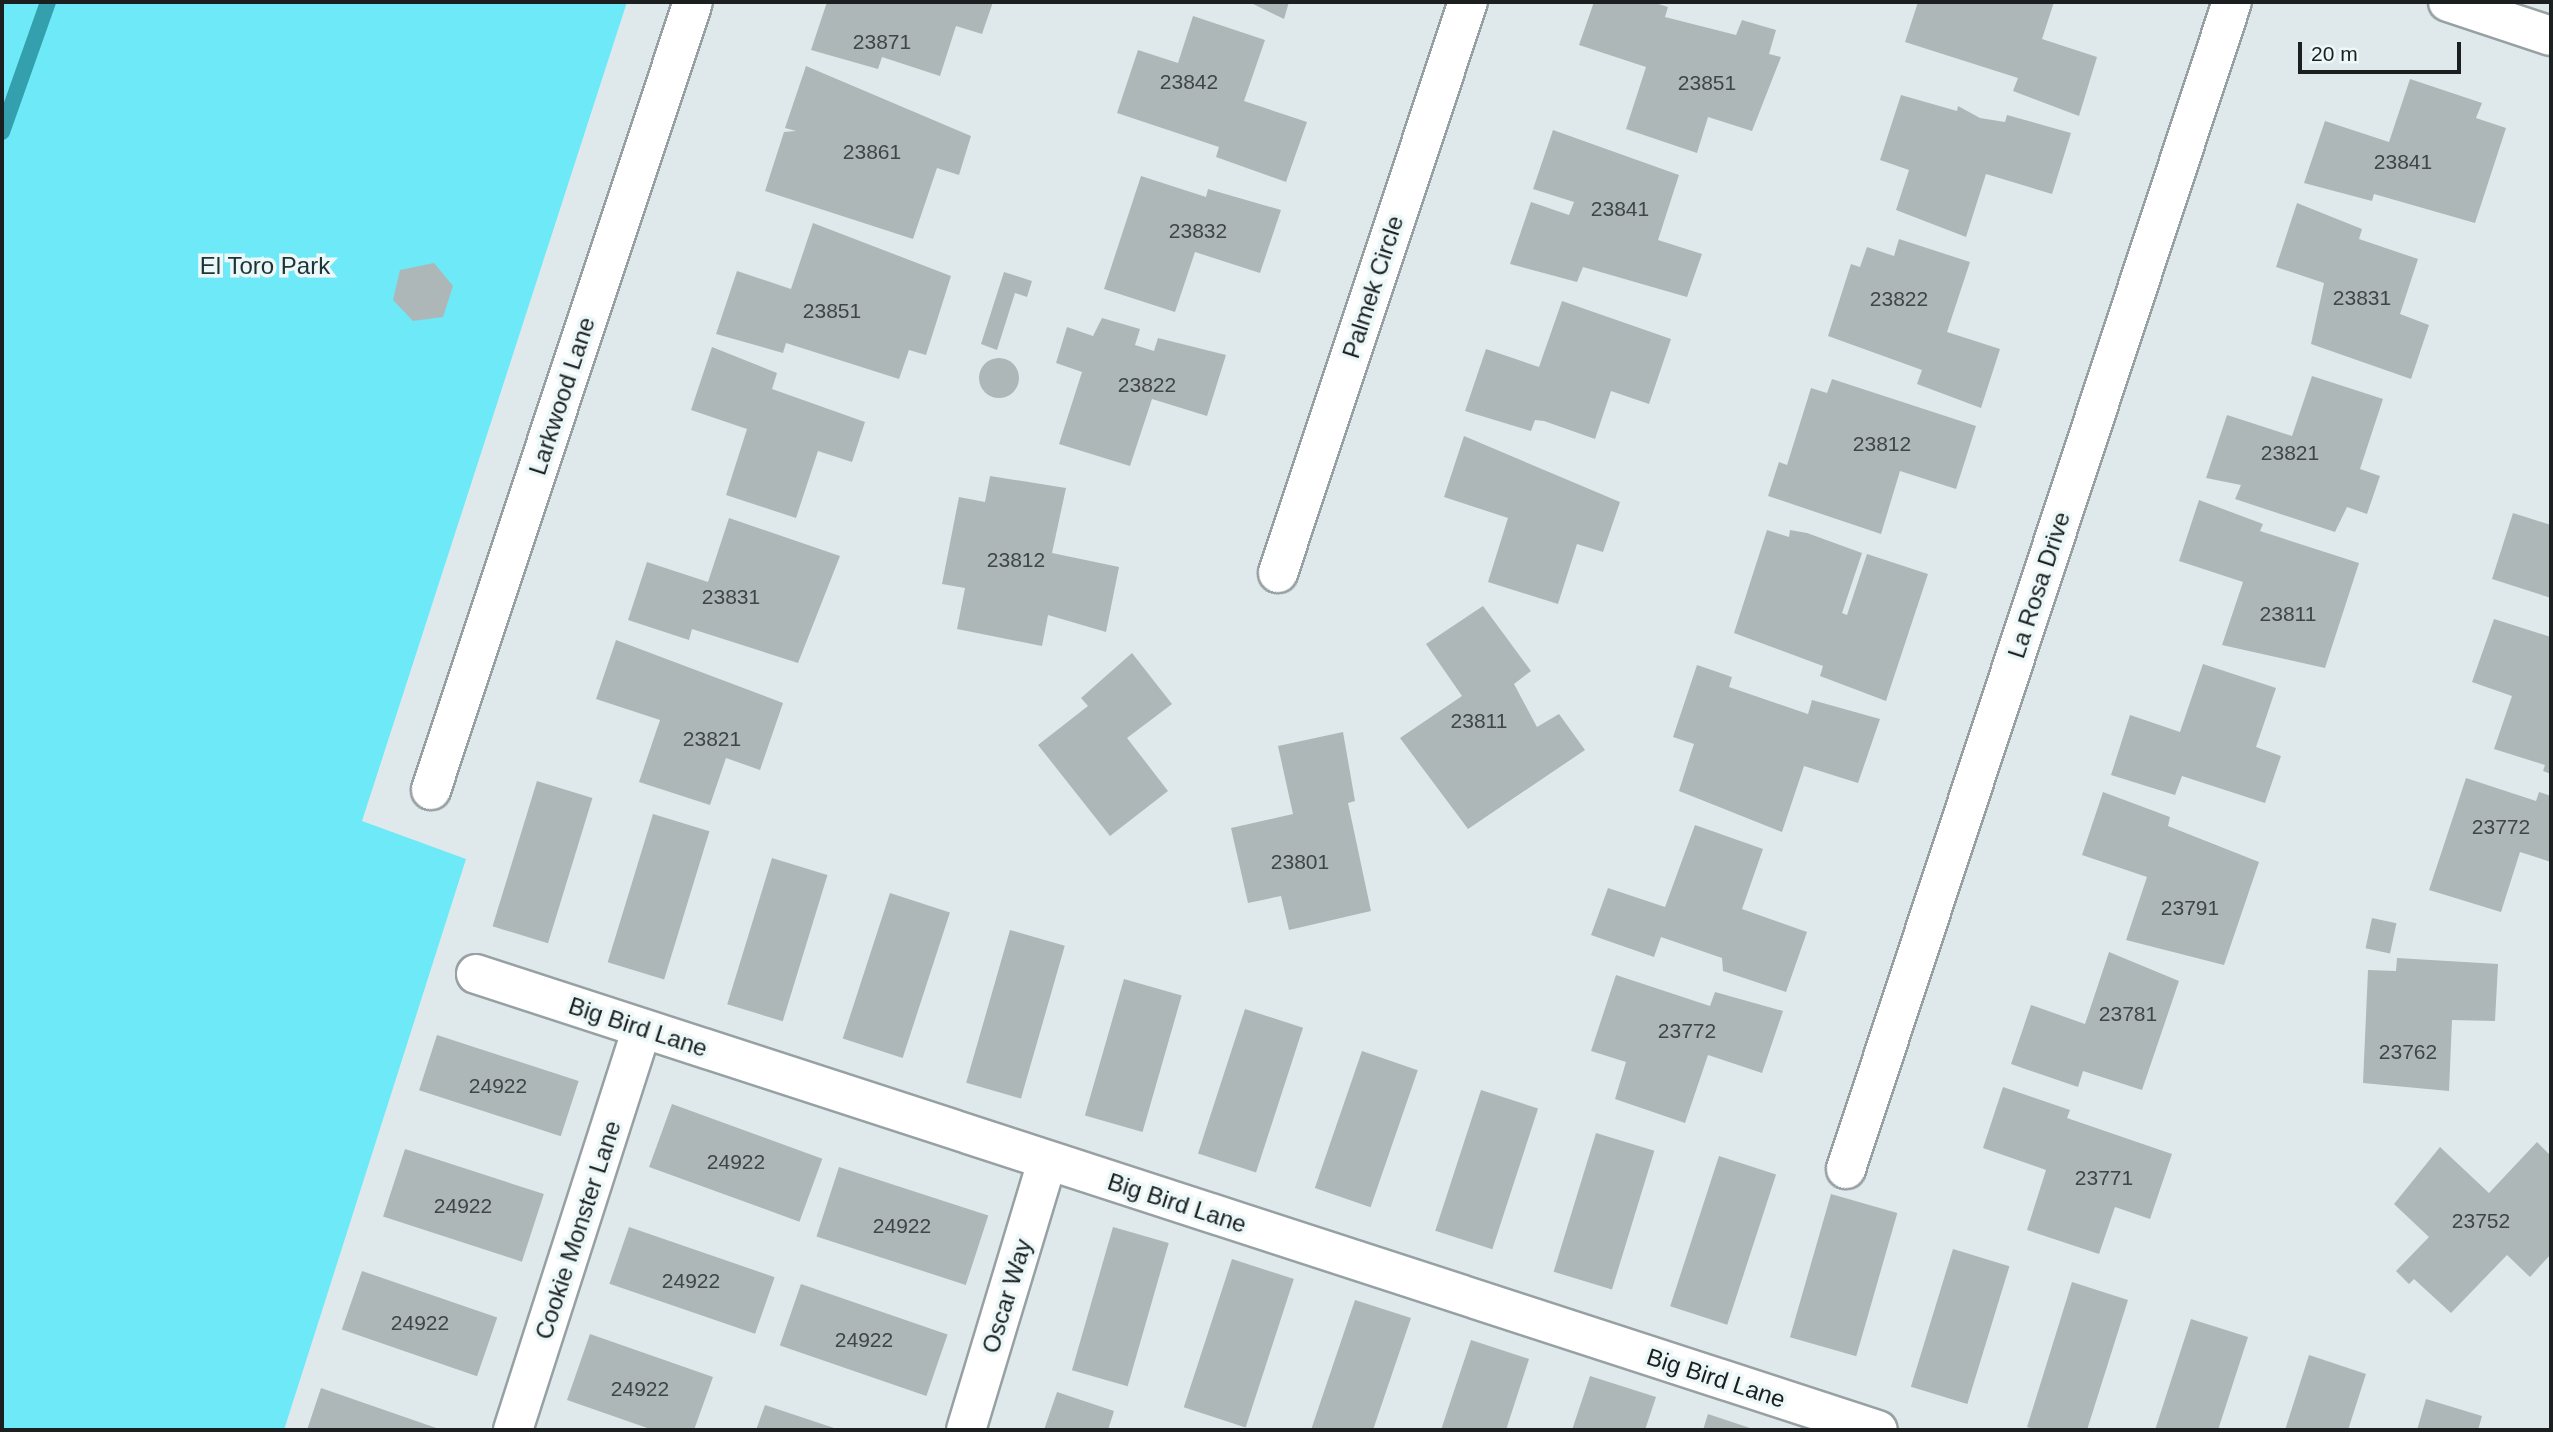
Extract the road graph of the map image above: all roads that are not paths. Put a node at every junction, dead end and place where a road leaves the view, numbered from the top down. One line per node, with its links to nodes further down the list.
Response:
1 (693, 2): 7 (street, Larkwood Lane)
2 (1468, 2): 6 (street, Palmek Circle)
3 (2232, 2): 11 (street, La Rosa Drive)
4 (2448, 2): 5 (street)
5 (2551, 36)
6 (1278, 573)
7 (431, 790)
8 (476, 974): 9 (street, Big Bird Lane)
9 (642, 1029): 10 (street, Big Bird Lane); 12 (street, Cookie Monster Lane)
10 (1047, 1161): 13 (street, Oscar Way); 14 (street, Big Bird Lane)
11 (1846, 1169)
12 (513, 1430)
13 (966, 1430)
14 (1878, 1430)

